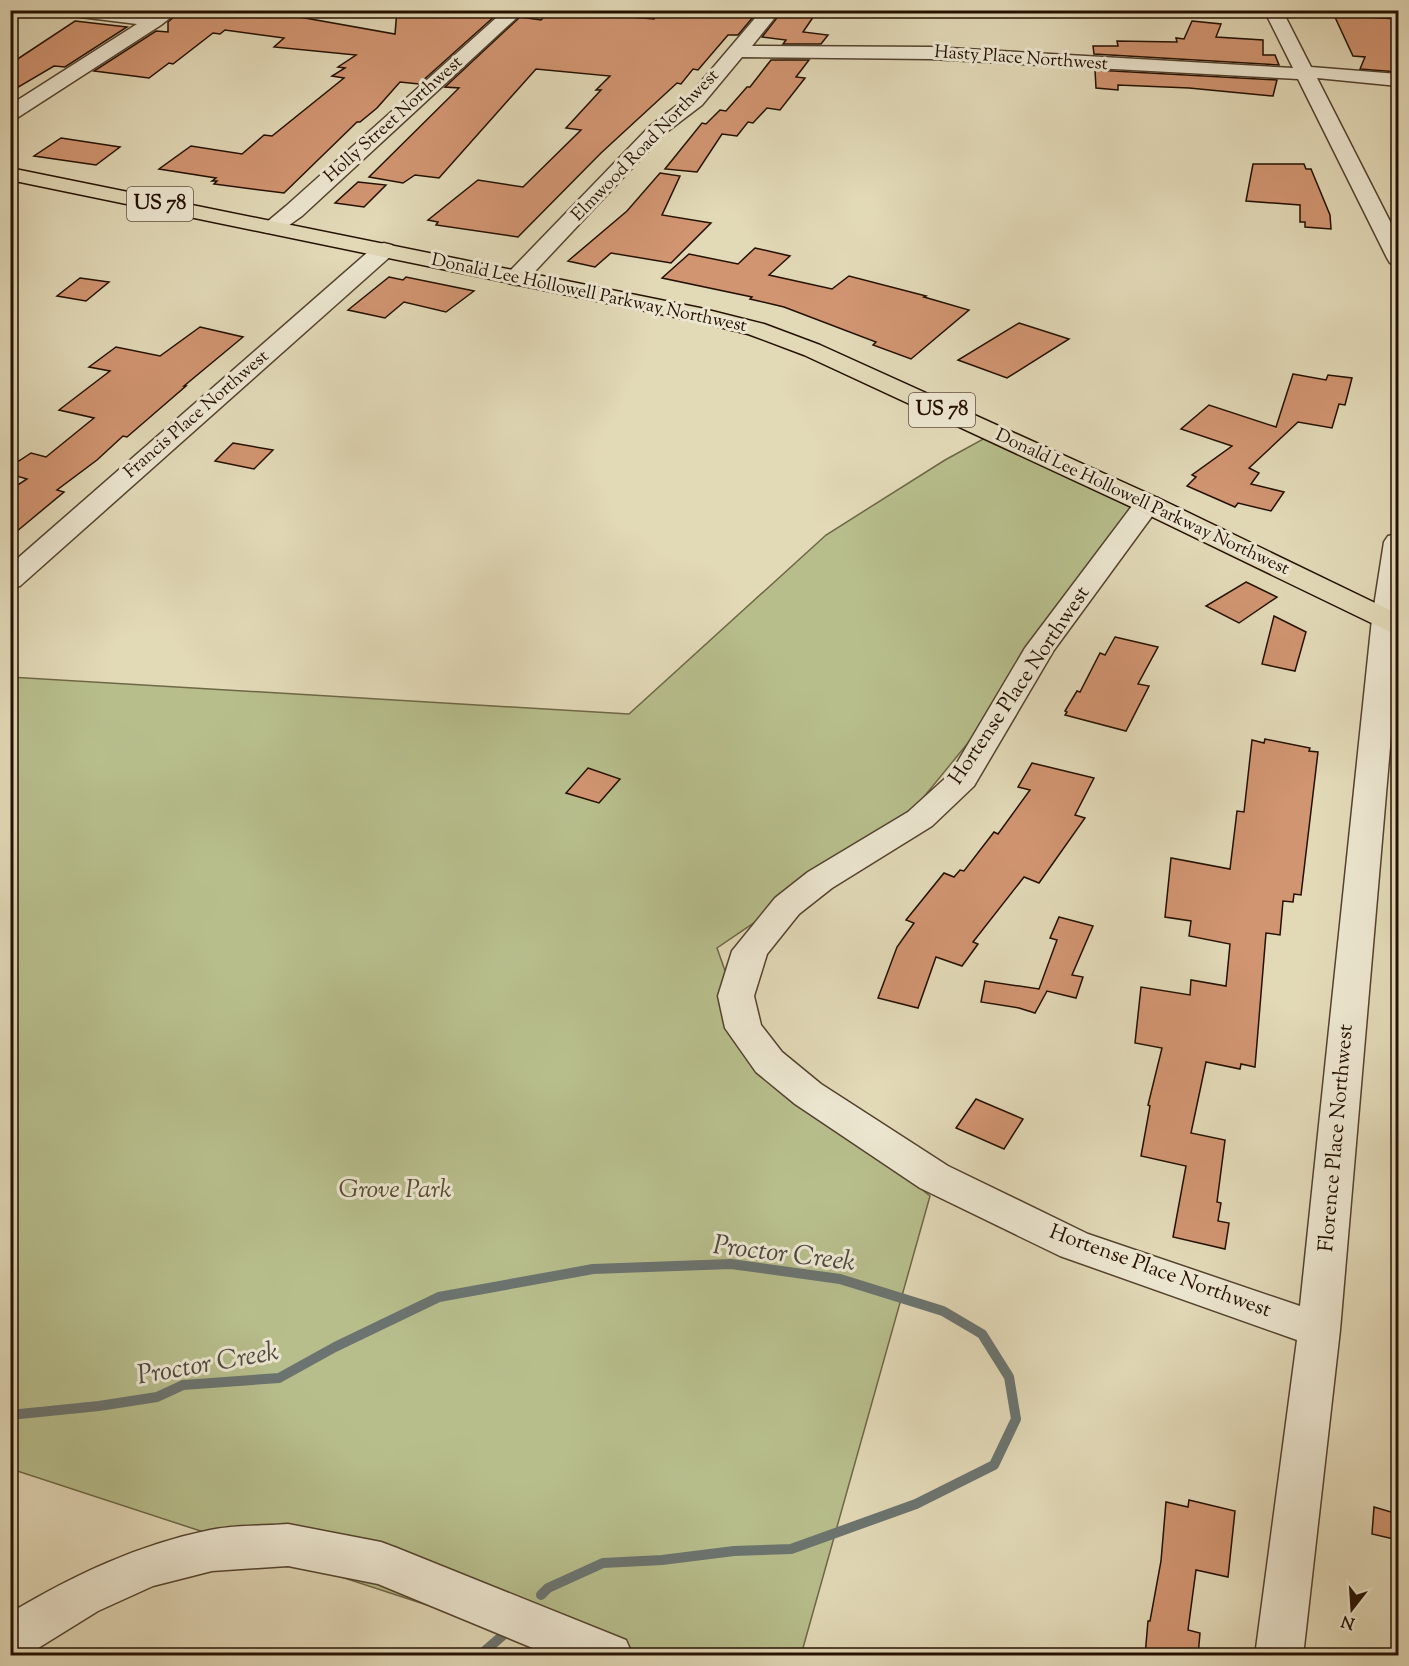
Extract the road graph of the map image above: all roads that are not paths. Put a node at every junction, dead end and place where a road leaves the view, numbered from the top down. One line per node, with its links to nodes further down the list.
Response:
1 (64, 10): 6 (street)
2 (171, 10): 6 (street)
3 (516, 10): 12 (street, Holly Street Northwest)
4 (772, 10): 7 (street, Elmwood Road Northwest)
5 (1273, 10): 8 (street)
6 (154, 21): 10 (street)
7 (738, 51): 8 (street, Hasty Place Northwest); 15 (street, Elmwood Road Northwest)
8 (1305, 73): 9 (street, Hasty Place Northwest); 14 (street)
9 (1398, 80)
10 (10, 114)
11 (10, 174): 12 (main road, Donald Lee Hollowell Parkway Northwest / US 78)
12 (272, 227): 13 (main road, Donald Lee Hollowell Parkway Northwest / US 78)
13 (384, 250): 15 (main road, Donald Lee Hollowell Parkway Northwest / US 78); 18 (street, Francis Place Northwest)
14 (1397, 252)
15 (516, 278): 16 (main road, Donald Lee Hollowell Parkway Northwest / US 78)
16 (1148, 504): 19 (main road, Donald Lee Hollowell Parkway Northwest / US 78); 20 (street, Hortense Place Northwest)
17 (1398, 542): 19 (street, Florence Place Northwest)
18 (10, 580)
19 (1393, 622): 20 (street, Florence Place Northwest)
20 (1318, 1329): 23 (street, Florence Place Northwest)
21 (10, 1639): 22 (street)
22 (609, 1656)
23 (1279, 1656)

